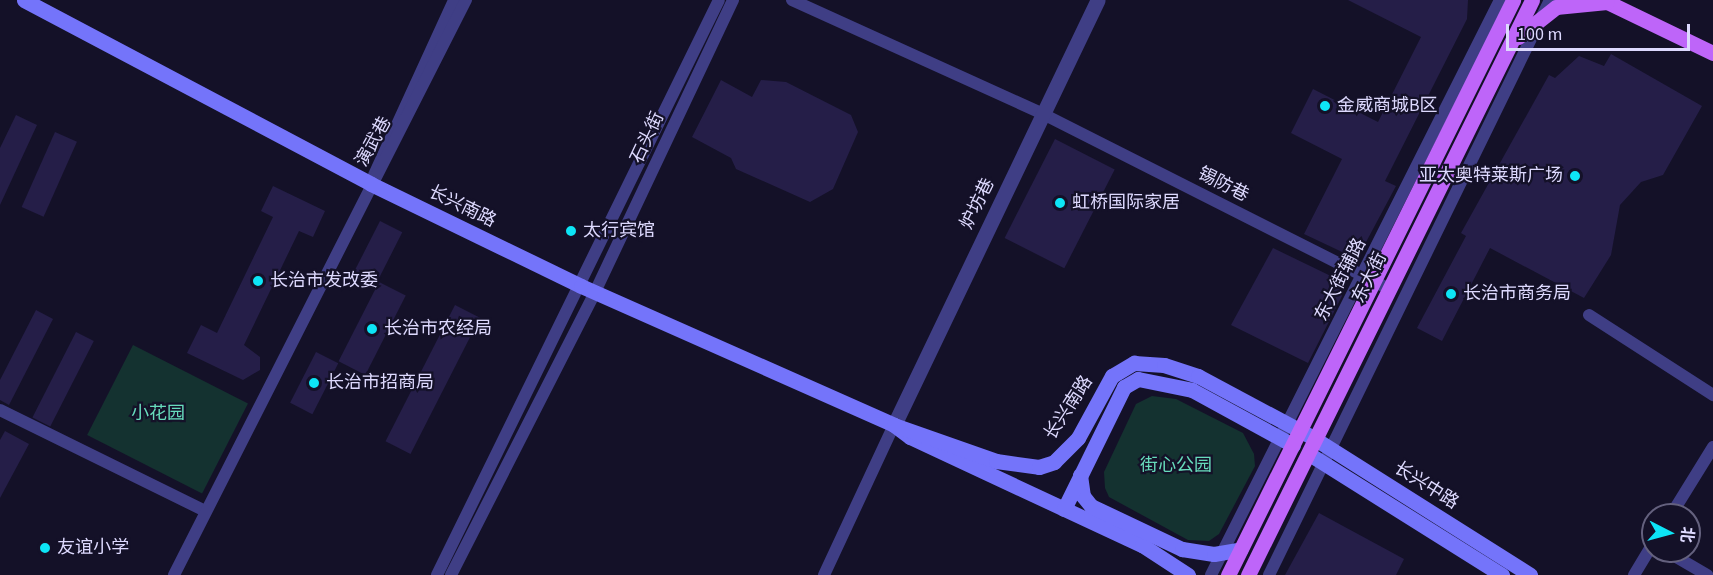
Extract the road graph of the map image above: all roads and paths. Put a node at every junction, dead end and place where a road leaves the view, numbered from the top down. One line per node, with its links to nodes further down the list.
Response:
1 (24, 0): 16 (main road, 长兴南路)
2 (454, 0): 16 (street, 演武巷)
3 (466, 0): 16 (street, 演武巷)
4 (719, 0): 18 (street, 石头街)
5 (733, 0): 18 (street, 石头街)
6 (792, 0): 15 (street, 锡防巷)
7 (1098, 0): 15 (street, 炉坊巷)
8 (1503, 0): 17 (street, 东大街辅路); 17 (main road, 东大街)
9 (1532, 0): 13 (main road, 东大街)
10 (1550, 0): 12 (street)
11 (1605, 1): 12 (main road); 14 (main road)
12 (1542, 16): 13 (main road); 25 (street)
13 (1506, 51): 17 (main road, 东大街)
14 (1713, 53)
15 (1043, 114): 17 (street, 锡防巷); 22 (street, 炉坊巷)
16 (371, 184): 18 (main road, 长兴南路); 31 (street)
17 (1375, 282): 23 (main road, 东大街); 23 (street, 东大街辅路)
18 (588, 289): 22 (main road, 长兴南路); 36 (street); 37 (street)
19 (1589, 315): 20 (street)
20 (1713, 395)
21 (0, 410): 31 (street)
22 (894, 425): 23 (main road, 长兴南路); 30 (main road, 长兴南路); 38 (street)
23 (1295, 435): 25 (main road, 长兴中路); 26 (main road, 东大街); 28 (main road, 长兴南路); 32 (main road, 东大街); 33 (street, 东大街辅路)
24 (1713, 447): 29 (street)
25 (1330, 449): 27 (street); 45 (main road, 长兴中路)
26 (1309, 454): 27 (main road, 长兴中路); 42 (main road, 东大街)
27 (1324, 464): 43 (street); 44 (main road, 长兴中路)
28 (1080, 475): 30 (main road, 长兴南路); 33 (main road)
29 (1678, 503)
30 (1064, 509): 39 (main road, 长兴南路)
31 (205, 511): 35 (street)
32 (1241, 549): 33 (main road); 41 (main road, 东大街)
33 (1222, 553): 40 (street, 东大街辅路)
34 (1686, 563): 46 (street)
35 (174, 575)
36 (437, 575)
37 (451, 575)
38 (824, 575)
39 (1188, 575)
40 (1211, 575)
41 (1227, 575)
42 (1248, 575)
43 (1269, 575)
44 (1502, 575)
45 (1530, 575)
46 (1707, 575)

